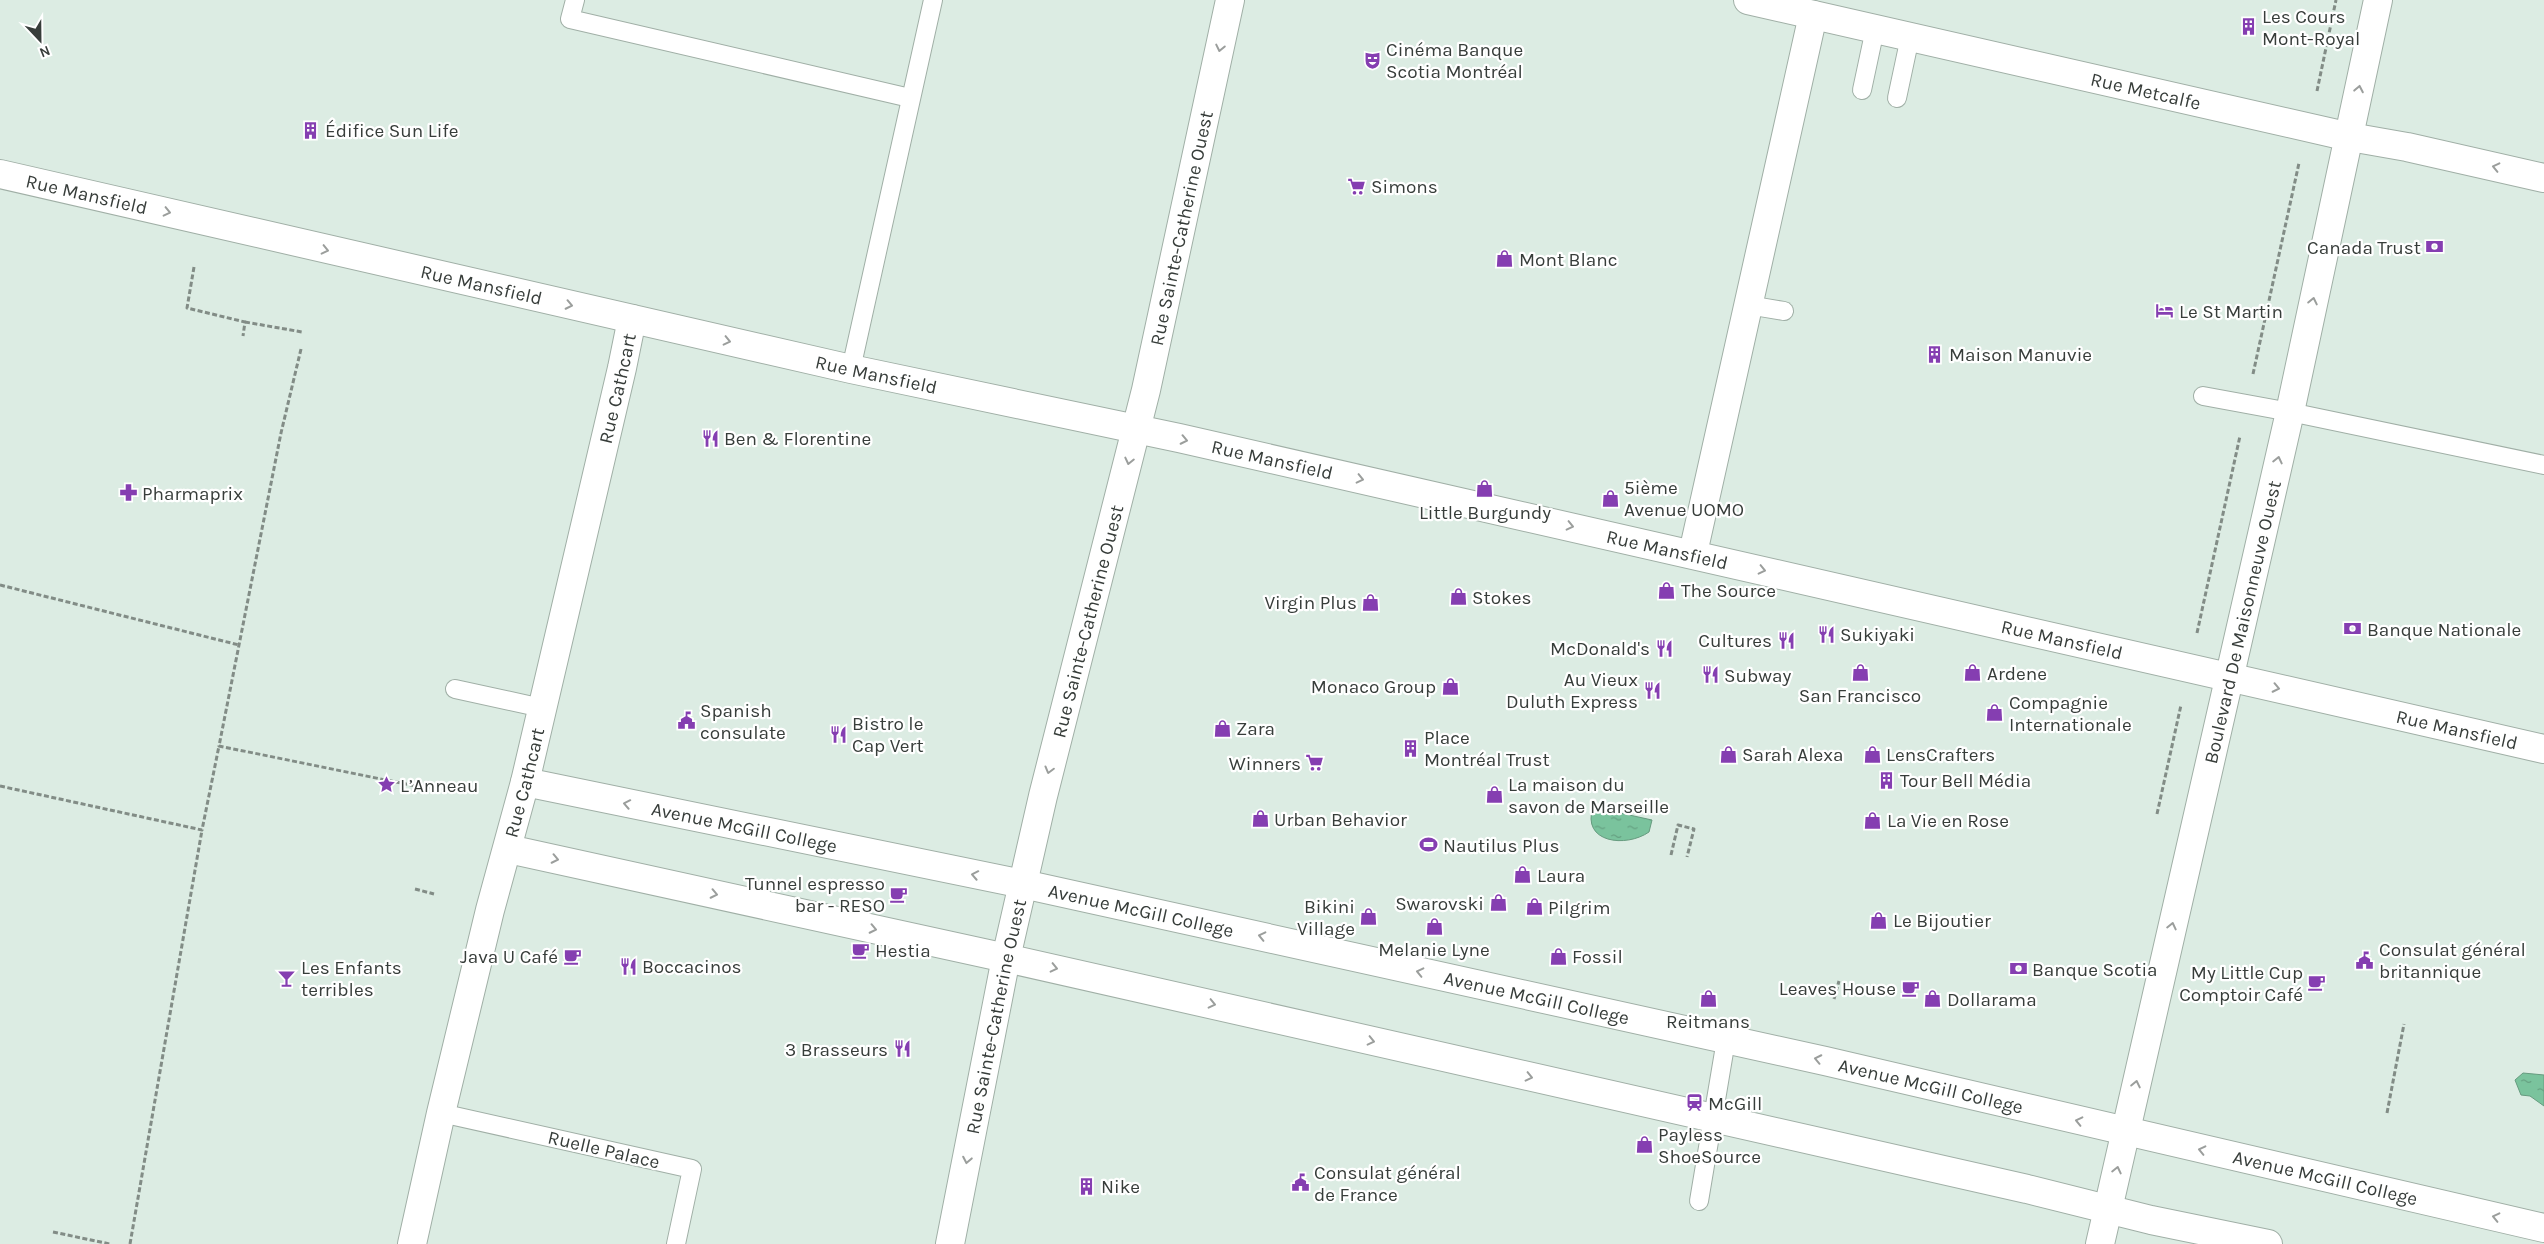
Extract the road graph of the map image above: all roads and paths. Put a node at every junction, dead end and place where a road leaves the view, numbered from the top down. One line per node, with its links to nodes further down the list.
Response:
1 (575, 0): 12 (lane)
2 (933, 0): 12 (lane)
3 (1230, 0): 28 (street, Rue Sainte-Catherine Ouest, one-way to 28)
4 (1748, 0): 7 (street, Rue Metcalfe)
5 (2336, 0): 10 (path)
6 (2378, 0): 14 (street, Boulevard De Maisonneuve Ouest, one-way to 6)
7 (1813, 15): 8 (street, Rue Metcalfe); 18 (street)
8 (1875, 29): 9 (street, Rue Metcalfe); 11 (lane)
9 (1910, 37): 13 (lane); 14 (street, Rue Metcalfe)
10 (2319, 81)
11 (1862, 90)
12 (910, 98): 25 (lane)
13 (1897, 98)
14 (2350, 137): 16 (street, Rue Metcalfe, one-way to 14); 27 (street, Boulevard De Maisonneuve Ouest, one-way to 14)
15 (0, 174): 20 (street, Rue Mansfield, one-way to 20)
16 (2544, 178)
17 (194, 267): 21 (path)
18 (1748, 304): 19 (lane); 30 (street)
19 (1784, 312)
20 (632, 319): 25 (street, Rue Mansfield, one-way to 25); 35 (street, Rue Cathcart)
21 (245, 322): 22 (path); 23 (path)
22 (302, 332)
23 (243, 336)
24 (301, 349): 32 (path)
25 (851, 369): 28 (street, Rue Mansfield)
26 (2203, 396): 27 (lane)
27 (2290, 412): 29 (lane); 33 (street, Boulevard De Maisonneuve Ouest, one-way to 27)
28 (1137, 430): 30 (street, Rue Mansfield, one-way to 30); 45 (street, Rue Sainte-Catherine Ouest, one-way to 45)
29 (2544, 465)
30 (1692, 553): 33 (street, Rue Mansfield, one-way to 33)
31 (0, 585): 32 (path)
32 (239, 645): 36 (path)
33 (2228, 678): 37 (street, Rue Mansfield, one-way to 37); 56 (street, Boulevard De Maisonneuve Ouest, one-way to 33)
34 (455, 689): 35 (lane)
35 (542, 708): 38 (street, Rue Cathcart)
36 (219, 746): 40 (path); 41 (path)
37 (2544, 748)
38 (525, 782): 42 (street, Rue Cathcart); 45 (street, Avenue McGill College, one-way to 38)
39 (0, 786): 41 (path)
40 (435, 790)
41 (202, 830): 62 (path)
42 (508, 849): 48 (street, one-way to 48); 53 (street, Rue Cathcart)
43 (1671, 855): 44 (path)
44 (1687, 857)
45 (1023, 884): 48 (street, Rue Sainte-Catherine Ouest); 52 (street, Avenue McGill College, one-way to 45)
46 (415, 889): 47 (path)
47 (434, 894)
48 (1006, 958): 55 (street, one-way to 55); 65 (street, Rue Sainte-Catherine Ouest, one-way to 65)
49 (1839, 981): 50 (path)
50 (1834, 998)
51 (2404, 1024): 54 (path)
52 (1726, 1040): 55 (lane); 56 (street, Avenue McGill College, one-way to 52)
53 (441, 1113): 63 (street, Rue Cathcart); 64 (lane, Ruelle Palace)
54 (2386, 1113)
55 (1712, 1119): 57 (lane); 58 (street)
56 (2126, 1132): 58 (street, Boulevard De Maisonneuve Ouest, one-way to 56); 59 (street, Avenue McGill College, one-way to 56)
57 (1699, 1201)
58 (2109, 1208): 66 (street, Boulevard De Maisonneuve Ouest); 67 (street)
59 (2544, 1228)
60 (53, 1232): 61 (path)
61 (110, 1244)
62 (130, 1244)
63 (412, 1244)
64 (676, 1244)
65 (950, 1244)
66 (2100, 1244)
67 (2268, 1244)

